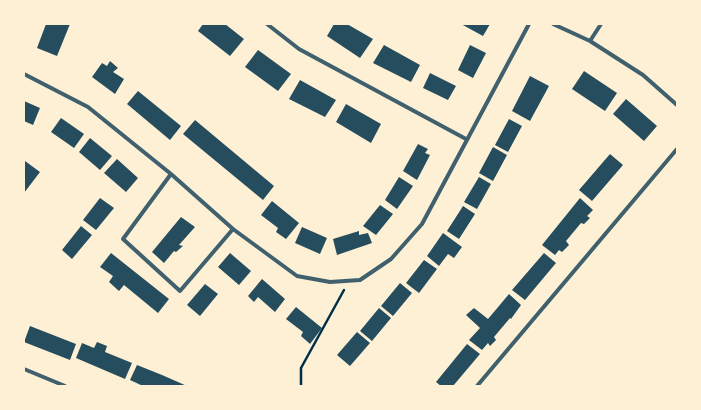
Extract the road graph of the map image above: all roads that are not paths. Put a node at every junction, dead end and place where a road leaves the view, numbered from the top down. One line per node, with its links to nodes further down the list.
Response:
1 (267, 24): 8 (street)
2 (529, 24): 8 (street)
3 (553, 24): 5 (street)
4 (601, 24): 5 (street)
5 (590, 41): 7 (street)
6 (24, 74): 10 (street)
7 (677, 105)
8 (466, 139): 11 (street)
9 (677, 150): 14 (street)
10 (171, 174): 11 (street); 11 (street)
11 (233, 229)
12 (24, 369): 13 (street)
13 (65, 386)
14 (477, 386)

